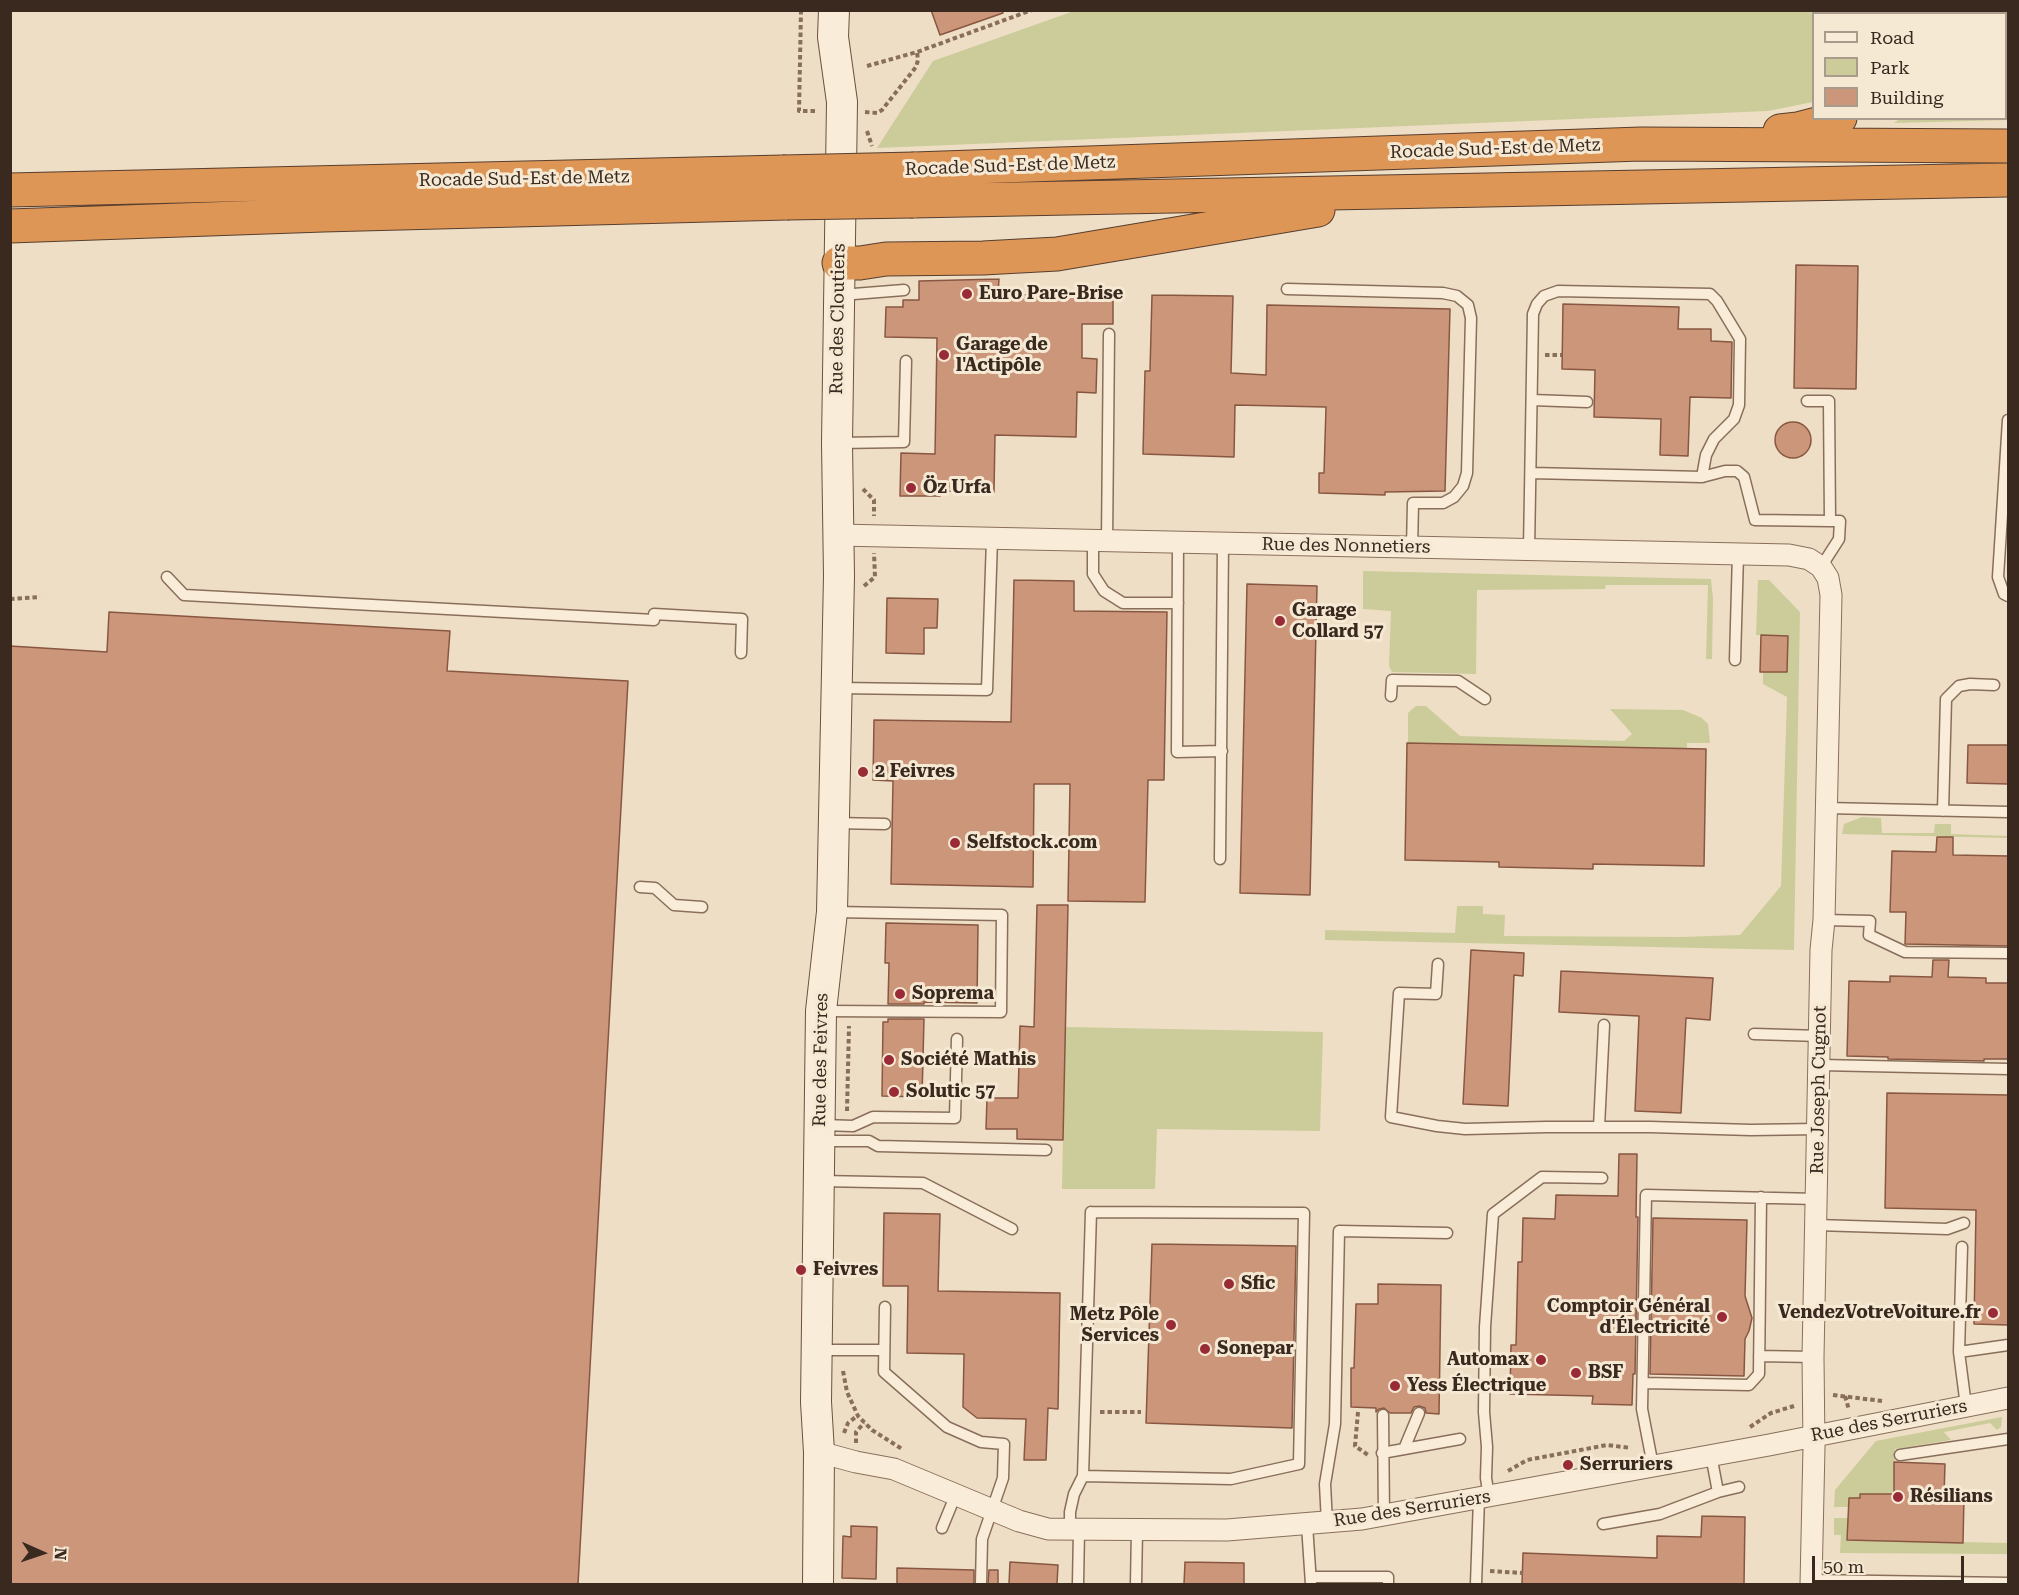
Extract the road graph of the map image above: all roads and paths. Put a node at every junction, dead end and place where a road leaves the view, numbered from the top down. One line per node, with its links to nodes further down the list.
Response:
1 (834, 10): 6 (street, Rue des Cloutiers)
2 (1032, 10): 3 (path)
3 (917, 52): 5 (path); 6 (path)
4 (848, 55): 6 (lane, Rue des Cloutiers)
5 (867, 66)
6 (852, 107): 16 (street, Rue des Cloutiers)
7 (1832, 120): 8 (highway)
8 (1641, 144): 9 (highway, Rocade Sud-Est de Metz); 11 (highway, Rocade Sud-Est de Metz)
9 (2008, 146)
10 (2008, 180): 13 (highway, Rocade Sud-Est de Metz)
11 (914, 185): 12 (highway, Rocade Sud-Est de Metz, bridge); 13 (highway, Rocade Sud-Est de Metz)
12 (785, 188): 14 (highway, Rocade Sud-Est de Metz); 15 (highway, Rocade Sud-Est de Metz)
13 (1474, 189): 16 (highway)
14 (10, 190)
15 (10, 226)
16 (839, 263): 19 (street, Rue des Cloutiers)
17 (1287, 289): 36 (lane)
18 (904, 290): 19 (lane)
19 (838, 296): 26 (street, Rue des Cloutiers)
20 (1109, 334): 33 (lane)
21 (906, 361): 26 (lane)
22 (1532, 400): 24 (lane); 27 (lane); 28 (lane)
23 (1807, 401): 29 (lane)
24 (1587, 402)
25 (2008, 420): 30 (lane)
26 (837, 443): 31 (street, Rue des Cloutiers)
27 (1531, 473): 28 (lane); 37 (lane)
28 (1702, 477): 29 (lane)
29 (1830, 521): 39 (lane)
30 (2005, 529): 41 (lane)
31 (837, 535): 32 (street, Rue des Nonnetiers); 48 (street, Rue des Feivres)
32 (992, 539): 33 (street, Rue des Nonnetiers); 48 (lane)
33 (1100, 541): 34 (street, Rue des Nonnetiers); 44 (lane)
34 (1179, 543): 35 (street, Rue des Nonnetiers); 44 (lane)
35 (1223, 544): 36 (street, Rue des Nonnetiers); 51 (lane)
36 (1412, 548): 37 (street, Rue des Nonnetiers)
37 (1528, 550): 38 (street, Rue des Nonnetiers)
38 (1738, 554): 39 (street, Rue des Nonnetiers); 46 (lane)
39 (1821, 567): 52 (street, Rue Joseph Cugnot)
40 (167, 577): 45 (lane)
41 (2008, 596)
42 (40, 597): 43 (path)
43 (10, 599)
44 (1178, 603): 51 (lane)
45 (741, 653)
46 (1735, 660)
47 (1994, 685): 53 (lane)
48 (837, 688): 55 (street, Rue des Feivres)
49 (1391, 696): 50 (lane)
50 (1485, 699)
51 (1222, 751): 57 (lane)
52 (1826, 808): 53 (lane); 61 (street, Rue Joseph Cugnot)
53 (1943, 811): 54 (lane)
54 (2008, 812)
55 (834, 823): 56 (lane); 60 (street, Rue des Feivres)
56 (885, 824)
57 (1220, 859)
58 (640, 887): 59 (lane)
59 (702, 907)
60 (832, 912): 64 (street, Rue des Feivres); 64 (lane)
61 (1824, 920): 62 (lane); 67 (street, Rue Joseph Cugnot)
62 (2008, 953)
63 (1438, 964): 71 (lane)
64 (821, 1011): 73 (street, Rue des Feivres)
65 (1604, 1025): 71 (lane)
66 (1754, 1034): 67 (lane)
67 (1820, 1036): 69 (street, Rue Joseph Cugnot)
68 (957, 1039): 73 (lane)
69 (1820, 1065): 70 (lane); 72 (street, Rue Joseph Cugnot)
70 (2008, 1069)
71 (1599, 1127): 72 (lane)
72 (1818, 1129): 78 (street, Rue Joseph Cugnot)
73 (819, 1133): 74 (lane); 76 (street, Rue des Feivres)
74 (1046, 1150)
75 (1602, 1178): 115 (lane)
76 (819, 1181): 81 (lane); 86 (street, Rue des Feivres)
77 (1761, 1197): 78 (lane); 89 (lane); 91 (lane)
78 (1817, 1199): 80 (street, Rue Joseph Cugnot)
79 (1964, 1222): 80 (lane)
80 (1816, 1224): 90 (street, Rue Joseph Cugnot)
81 (1012, 1229)
82 (1447, 1233): 120 (lane)
83 (1962, 1247): 88 (lane)
84 (885, 1307): 87 (lane)
85 (2008, 1345): 88 (lane)
86 (817, 1350): 87 (lane); 108 (street, Rue des Feivres)
87 (884, 1350): 118 (lane)
88 (1959, 1352): 95 (lane)
89 (1759, 1356): 90 (lane); 91 (lane)
90 (1813, 1357): 93 (street, Rue Joseph Cugnot)
91 (1643, 1383): 112 (lane)
92 (2008, 1398): 95 (street, Rue des Serruriers)
93 (1813, 1401): 94 (path); 101 (path); 102 (street, Rue Joseph Cugnot)
94 (1889, 1402)
95 (1966, 1406): 102 (street, Rue des Serruriers)
96 (1085, 1411): 97 (path); 113 (lane); 113 (lane)
97 (1141, 1412)
98 (1358, 1412): 111 (path)
99 (1419, 1413): 106 (lane)
100 (1383, 1415): 111 (lane)
101 (1748, 1428)
102 (1813, 1436): 109 (street, Rue des Serruriers); 128 (street, Rue Joseph Cugnot)
103 (882, 1437): 107 (path)
104 (1460, 1439): 106 (lane)
105 (2008, 1439): 110 (lane)
106 (1404, 1449): 111 (lane)
107 (905, 1451)
108 (819, 1452): 117 (street, Rue des Serruriers); 131 (street, Rue des Feivres)
109 (1711, 1455): 112 (street, Rue des Serruriers); 116 (lane)
110 (1900, 1455)
111 (1383, 1456): 119 (lane)
112 (1652, 1457): 115 (street, Rue des Serruriers); 115 (path)
113 (1083, 1476): 123 (lane)
114 (1739, 1487): 116 (lane)
115 (1485, 1491): 119 (street, Rue des Serruriers); 125 (lane)
116 (1718, 1492): 121 (lane)
117 (956, 1494): 118 (street, Rue des Serruriers); 122 (lane)
118 (992, 1510): 123 (street, Rue des Serruriers); 132 (lane)
119 (1383, 1516): 120 (street, Rue des Serruriers)
120 (1317, 1524): 124 (street, Rue des Serruriers); 127 (lane)
121 (1603, 1524)
122 (942, 1528)
123 (1075, 1530): 124 (street, Rue des Serruriers); 133 (lane)
124 (1137, 1530): 134 (lane)
125 (1477, 1571): 126 (path); 136 (lane)
126 (1522, 1573)
127 (1311, 1581): 135 (lane)
128 (1811, 1582): 129 (lane)
129 (1857, 1583): 130 (lane)
130 (2008, 1583)
131 (818, 1584)
132 (981, 1584)
133 (1077, 1584)
134 (1136, 1584)
135 (1388, 1584)
136 (1476, 1584)

